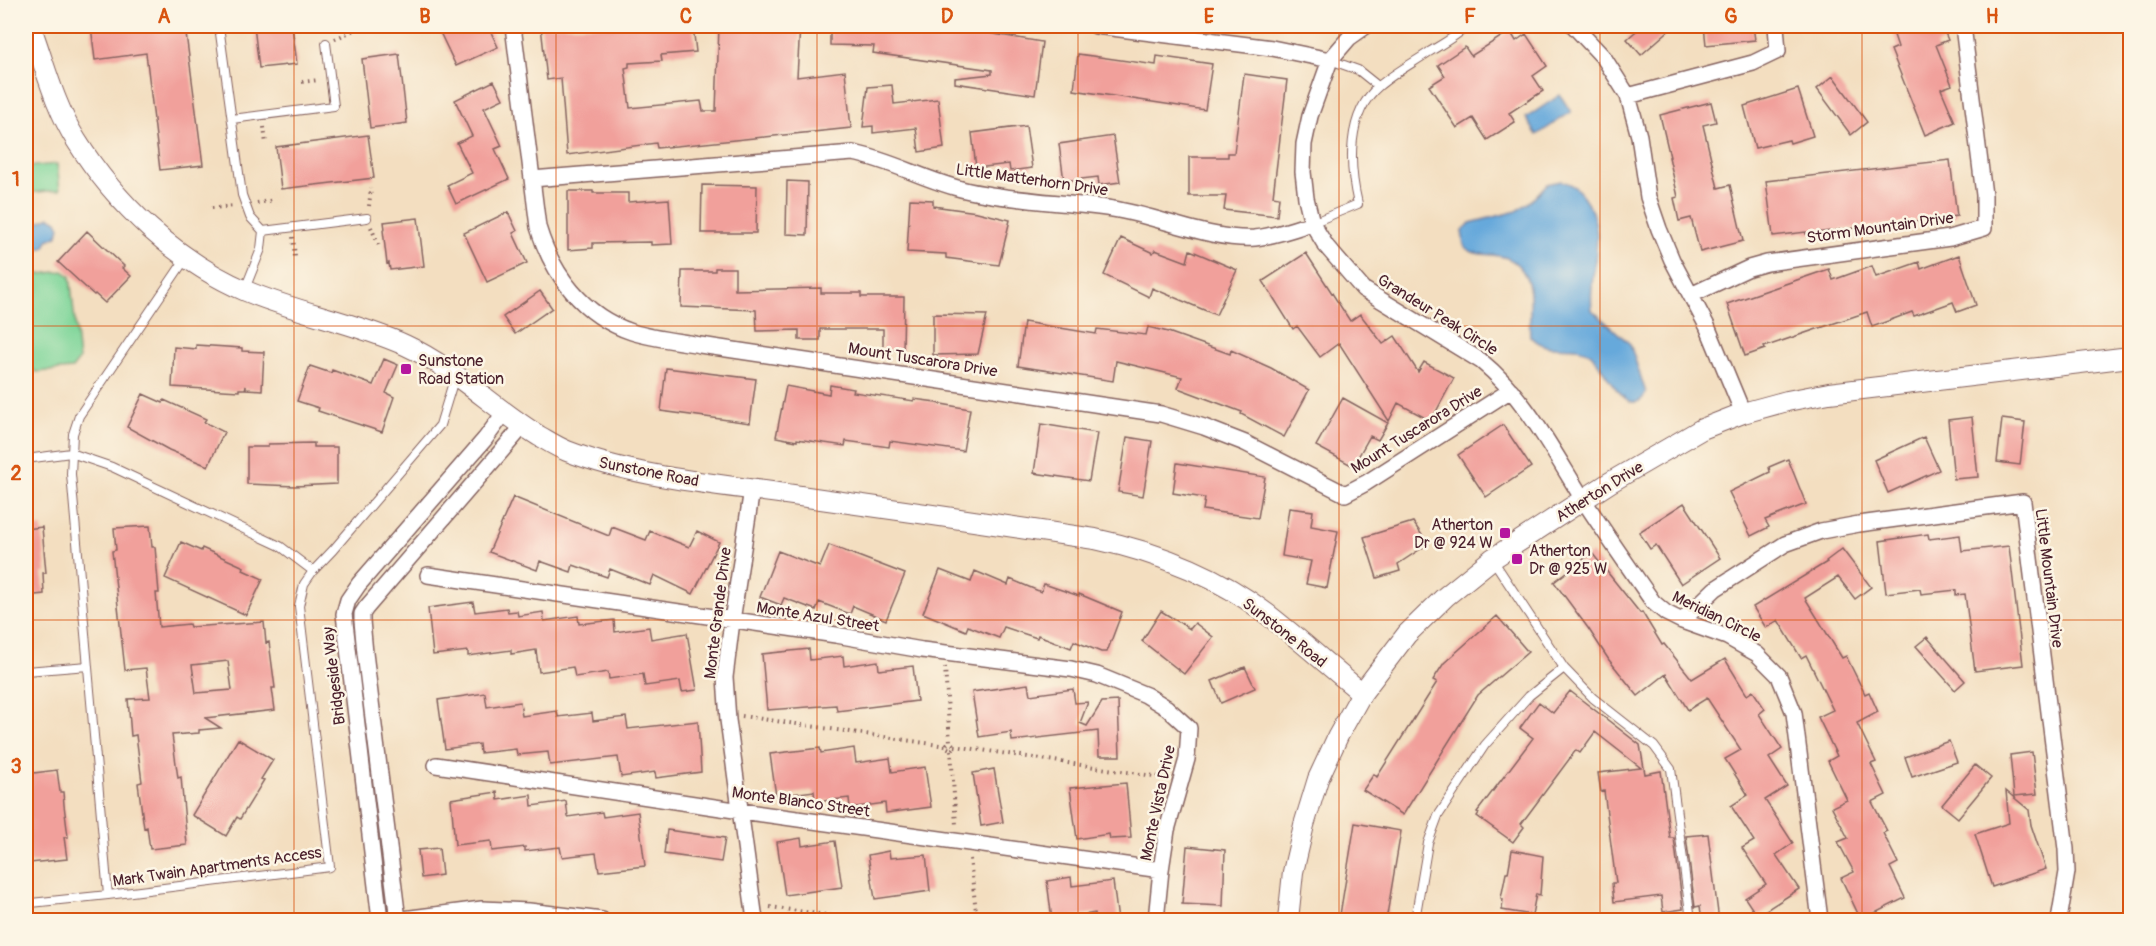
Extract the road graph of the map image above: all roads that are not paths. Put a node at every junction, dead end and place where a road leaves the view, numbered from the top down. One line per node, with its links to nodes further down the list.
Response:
1 (219, 26): 14 (lane)
2 (513, 26): 15 (street, Mount Tuscarora Drive)
3 (1096, 26): 11 (street)
4 (1366, 26): 11 (street, Grandeur Peak Circle)
5 (1467, 26): 12 (lane)
6 (1574, 26): 13 (street)
7 (1776, 26): 13 (street)
8 (1963, 26): 21 (street, Storm Mountain Drive)
9 (31, 33): 19 (street, Sunstone Road)
10 (326, 43): 14 (lane)
11 (1330, 60): 12 (lane); 17 (street, Grandeur Peak Circle)
12 (1378, 86): 17 (lane)
13 (1628, 96): 21 (street)
14 (232, 119): 18 (lane)
15 (532, 179): 17 (street, Little Matterhorn Drive); 24 (street, Mount Tuscarora Drive)
16 (367, 218): 18 (lane)
17 (1312, 223): 24 (street, Grandeur Peak Circle)
18 (263, 231): 20 (lane)
19 (187, 257): 20 (street, Sunstone Road); 28 (lane, Mark Twain Apartments Access)
20 (244, 290): 23 (street, Sunstone Road)
21 (1691, 295): 26 (street)
22 (2130, 357): 26 (street, Atherton Drive)
23 (456, 375): 25 (street, Sunstone Road); 33 (lane, Mark Twain Apartments Access)
24 (1511, 390): 31 (street, Grandeur Peak Circle)
25 (505, 412): 27 (street, Sunstone Road); 48 (street, Bridgeside Way)
26 (1743, 413): 31 (street, Atherton Drive)
27 (523, 426): 30 (street, Sunstone Road); 47 (street)
28 (71, 453): 29 (lane); 33 (lane); 37 (lane, Mark Twain Apartments Access)
29 (26, 459)
30 (752, 489): 35 (street, Monte Grande Drive); 40 (street, Sunstone Road)
31 (1583, 499): 32 (street, Atherton Drive); 36 (street, Meridian Circle)
32 (1492, 559): 38 (lane); 40 (street, Atherton Drive)
33 (312, 571): 45 (lane, Mark Twain Apartments Access)
34 (428, 575): 35 (street, Monte Azul Street)
35 (732, 621): 41 (street, Monte Azul Street); 43 (street, Monte Grande Drive)
36 (1682, 621): 55 (street, Meridian Circle); 56 (street, Little Mountain Drive)
37 (88, 666): 39 (lane); 45 (lane, Mark Twain Apartments Access)
38 (1564, 668): 53 (lane); 54 (lane)
39 (26, 671)
40 (1362, 693): 52 (street, Atherton Drive)
41 (1189, 728): 44 (street, Monte Vista Drive)
42 (436, 765): 43 (street, Monte Blanco Street)
43 (741, 811): 44 (street, Monte Blanco Street); 50 (street, Monte Grande Drive)
44 (1161, 870): 51 (street, Monte Vista Drive)
45 (108, 895): 46 (lane)
46 (31, 903)
47 (397, 920): 49 (street)
48 (380, 921)
49 (602, 921)
50 (755, 921)
51 (1156, 921)
52 (1288, 921)
53 (1415, 921)
54 (1691, 921)
55 (1820, 921)
56 (2059, 921)

